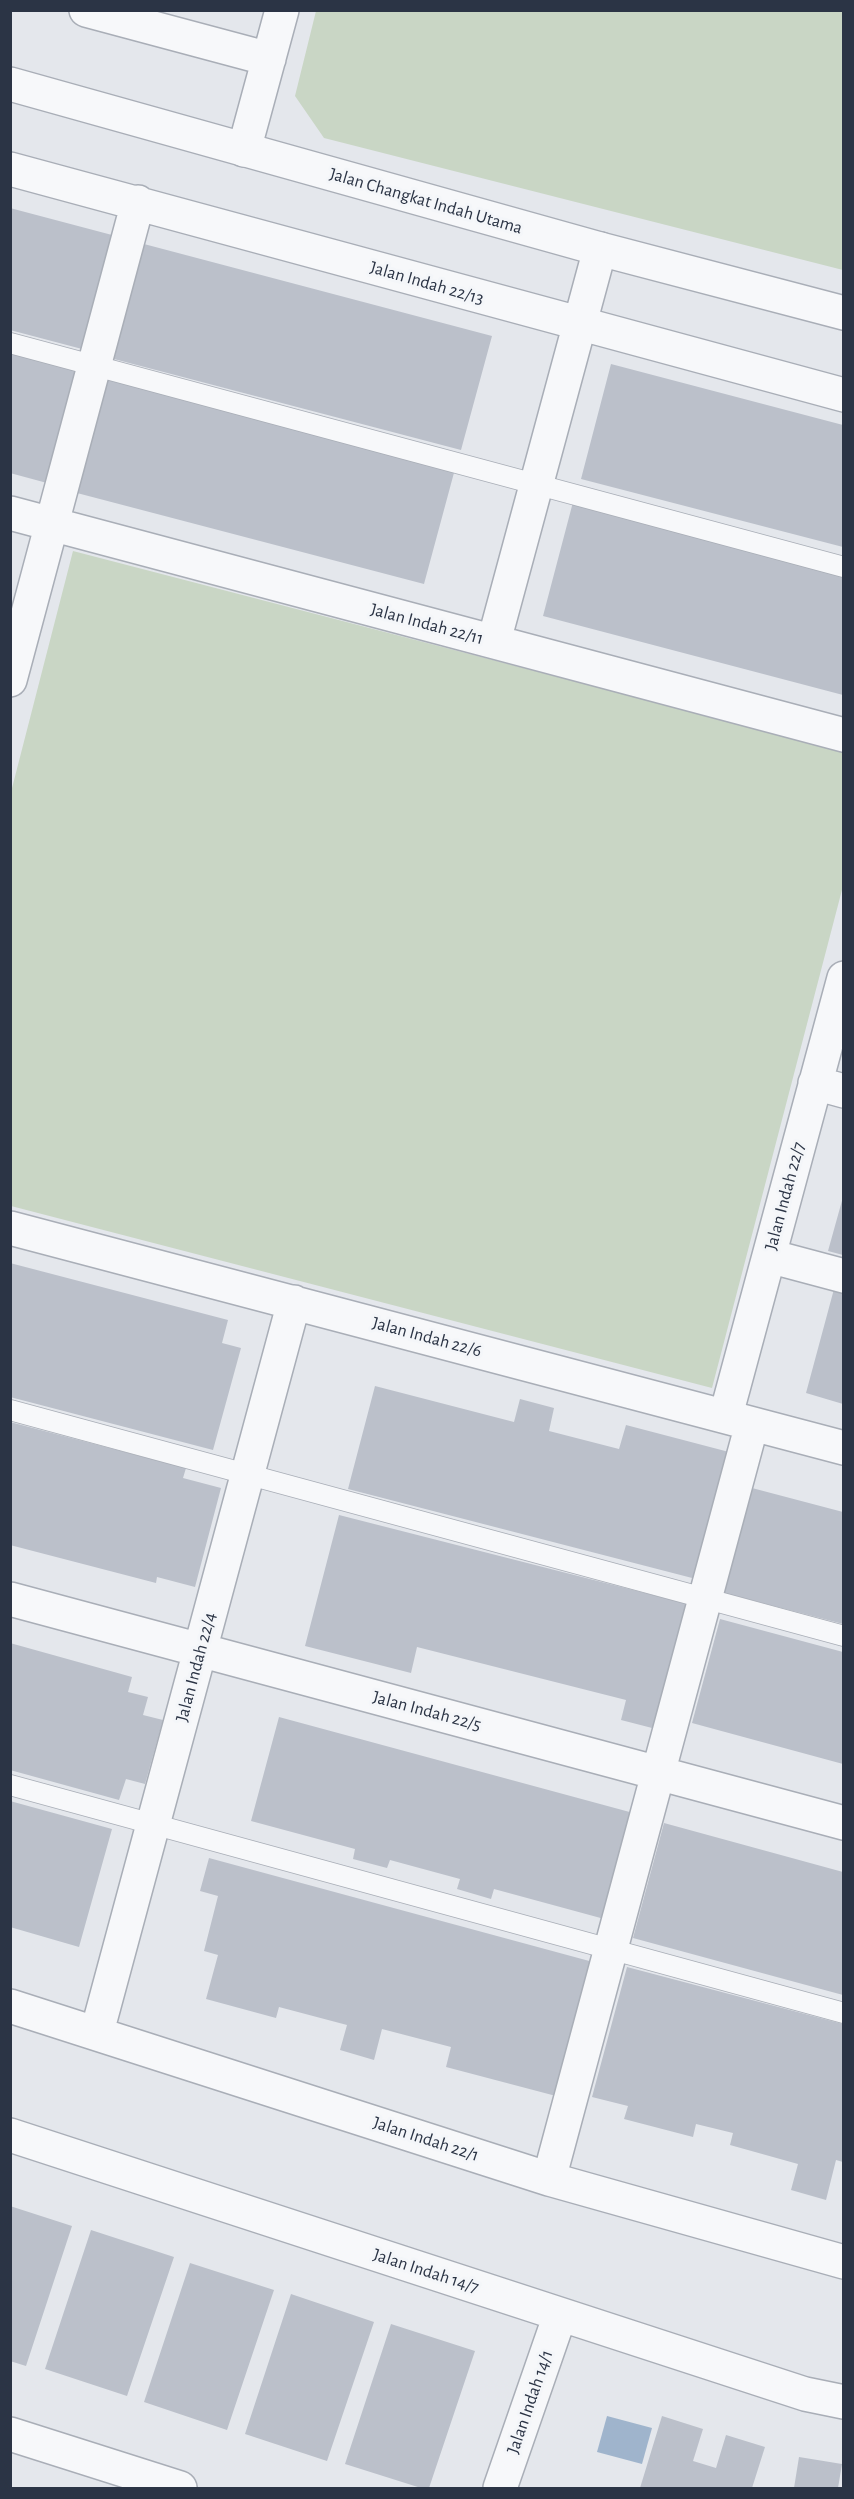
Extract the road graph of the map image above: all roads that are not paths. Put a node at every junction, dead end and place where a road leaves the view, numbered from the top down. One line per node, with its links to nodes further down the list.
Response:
1 (86, 10): 3 (street)
2 (282, 10): 3 (street)
3 (269, 59): 5 (street)
4 (10, 84): 5 (street, Jalan Changkat Indah Utama)
5 (244, 150): 8 (street, Jalan Changkat Indah Utama)
6 (10, 169): 7 (street, Jalan Indah 22/13)
7 (138, 202): 10 (street, Jalan Indah 22/13); 12 (street)
8 (600, 249): 9 (street, Jalan Changkat Indah Utama); 10 (street)
9 (843, 313)
10 (579, 325): 13 (street, Jalan Indah 22/13); 14 (street)
11 (10, 343): 12 (lane)
12 (94, 366): 14 (lane); 16 (street)
13 (843, 395)
14 (536, 484): 17 (lane); 18 (street)
15 (10, 513): 16 (street, Jalan Indah 22/11)
16 (53, 524): 18 (street, Jalan Indah 22/11); 19 (street)
17 (843, 567)
18 (494, 641): 20 (street, Jalan Indah 22/11)
19 (10, 680)
20 (843, 735)
21 (843, 978): 22 (street, Jalan Indah 22/7)
22 (829, 1087): 24 (street, Jalan Indah 22/7)
23 (10, 1228): 26 (street, Jalan Indah 22/6)
24 (769, 1256): 25 (street); 28 (street, Jalan Indah 22/7)
25 (843, 1276)
26 (294, 1302): 28 (street, Jalan Indah 22/6); 30 (street, Jalan Indah 22/4)
27 (10, 1410): 30 (lane)
28 (739, 1419): 29 (street, Jalan Indah 22/6); 32 (street, Jalan Indah 22/7)
29 (843, 1448)
30 (248, 1474): 32 (lane); 34 (street, Jalan Indah 22/4)
31 (10, 1599): 34 (street, Jalan Indah 22/5)
32 (705, 1599): 33 (lane); 35 (street, Jalan Indah 22/7)
33 (843, 1636)
34 (200, 1650): 35 (street, Jalan Indah 22/5); 38 (street, Jalan Indah 22/4)
35 (658, 1774): 37 (street, Jalan Indah 22/5); 39 (street, Jalan Indah 22/7)
36 (10, 1785): 38 (lane)
37 (843, 1823)
38 (154, 1824): 39 (lane); 42 (street, Jalan Indah 22/4)
39 (611, 1949): 41 (lane); 44 (street, Jalan Indah 22/7)
40 (10, 2006): 42 (street, Jalan Indah 22/1)
41 (843, 2013)
42 (97, 2032): 44 (street, Jalan Indah 22/1)
43 (10, 2135): 46 (street, Jalan Indah 14/7)
44 (549, 2179): 45 (street, Jalan Indah 22/1)
45 (843, 2262)
46 (560, 2315): 47 (street, Jalan Indah 14/7); 50 (street, Jalan Indah 14/1)
47 (843, 2402)
48 (10, 2434): 49 (street)
49 (180, 2488)
50 (500, 2488)

